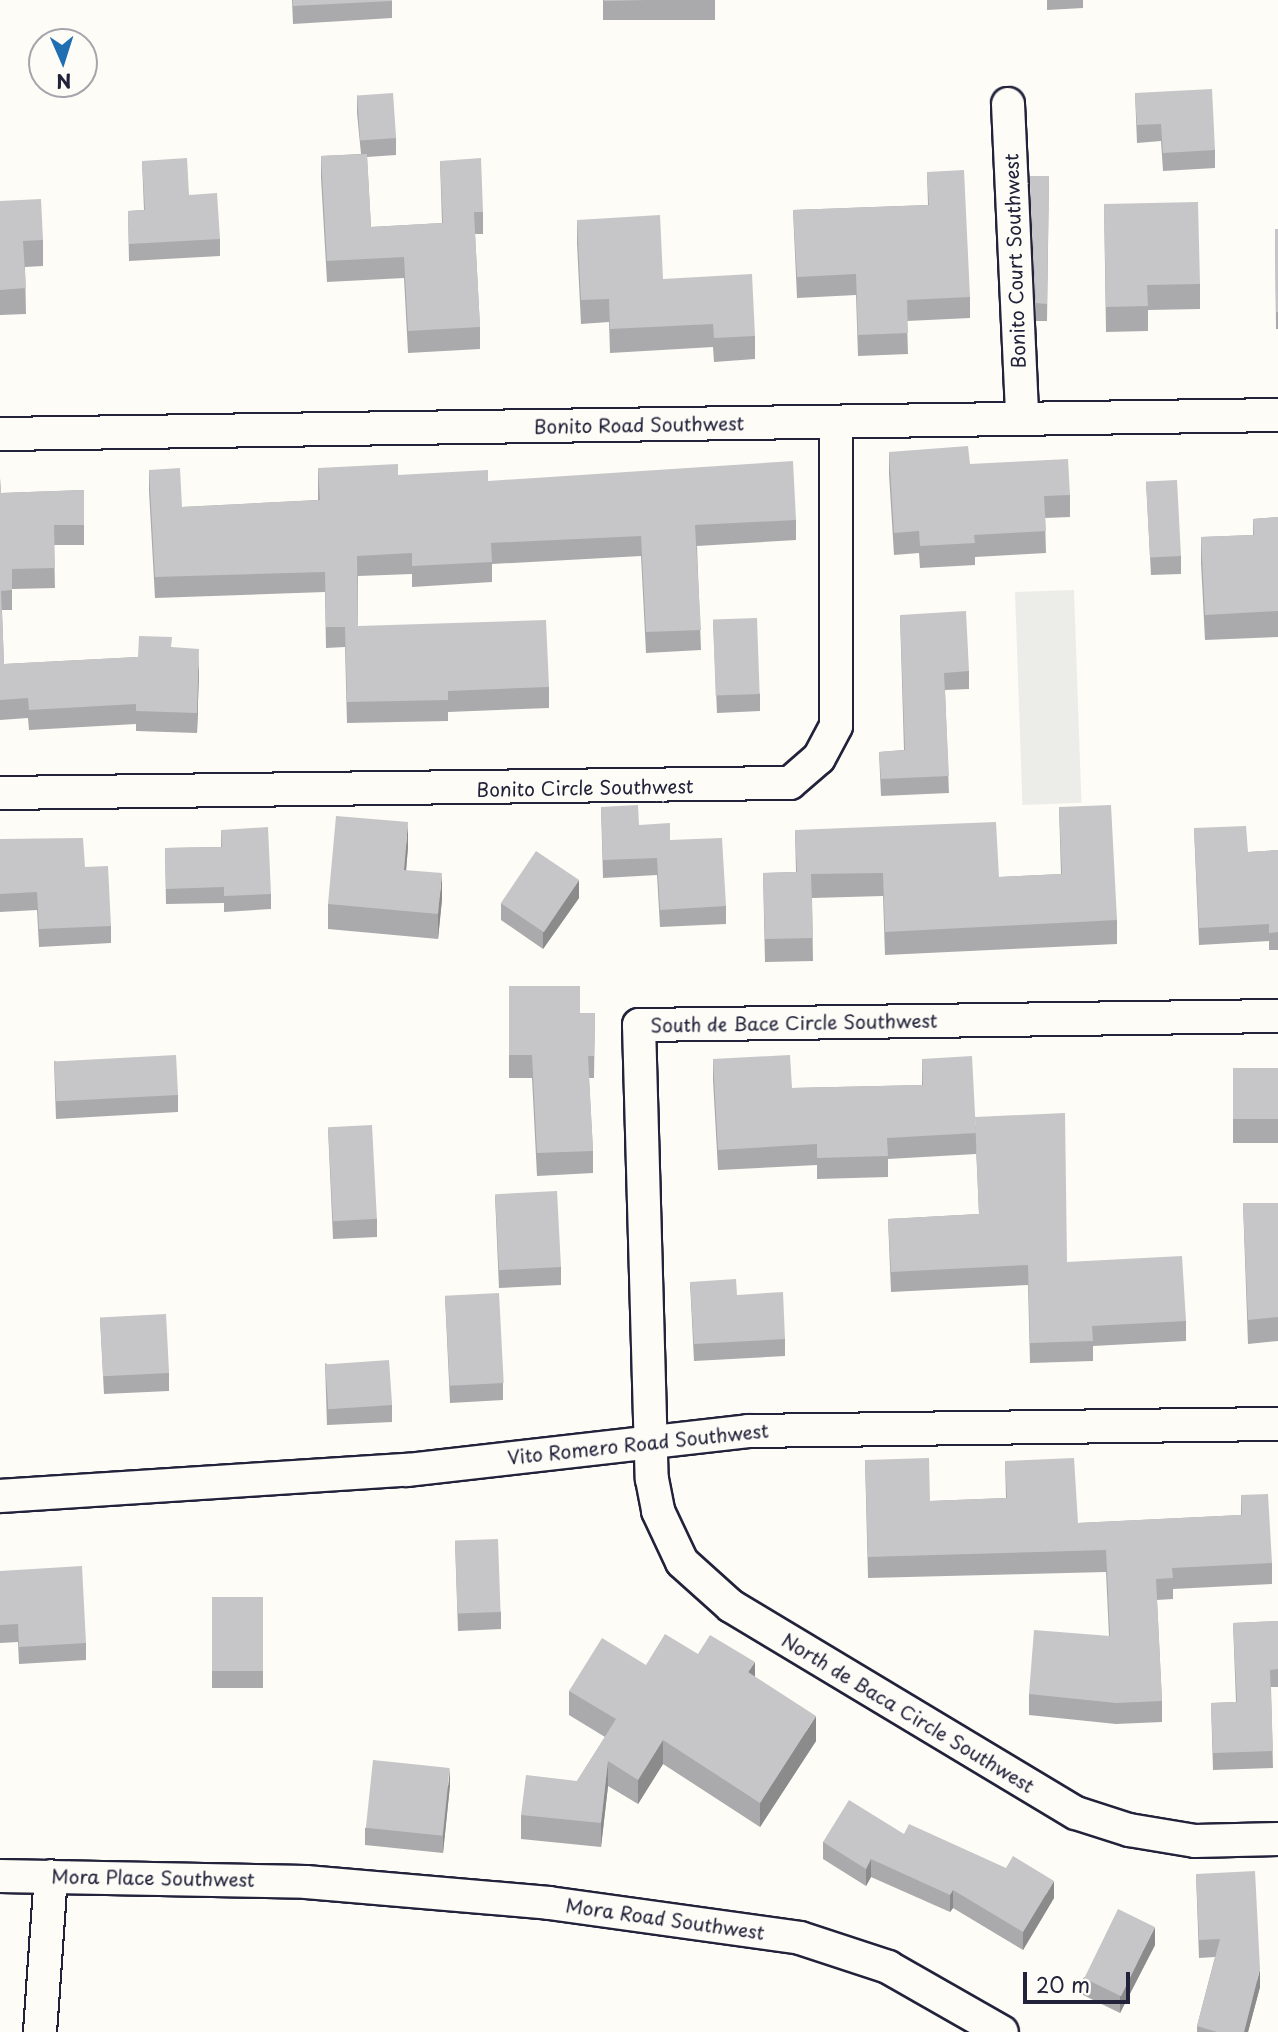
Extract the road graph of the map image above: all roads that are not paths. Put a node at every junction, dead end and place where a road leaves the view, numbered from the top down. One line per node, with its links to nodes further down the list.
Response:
1 (1008, 104): 3 (street, Bonito Court Southwest)
2 (1278, 415): 3 (street, Bonito Road Southwest)
3 (1022, 418): 4 (street, Bonito Road Southwest)
4 (836, 422): 5 (street, Bonito Road Southwest); 6 (street, Bonito Circle Southwest)
5 (0, 434)
6 (0, 793)
7 (1278, 1016): 9 (street, South de Bace Circle Southwest)
8 (1278, 1424): 9 (street, Vito Romero Road Southwest)
9 (649, 1440): 10 (street, Vito Romero Road Southwest); 11 (street, North de Baca Circle Southwest)
10 (0, 1496)
11 (1278, 1839)
12 (51, 1875): 13 (street, Mora Place Southwest); 14 (street, Mora Place Southwest); 15 (street)
13 (0, 1876)
14 (306, 1882): 16 (street, Mora Road Southwest)
15 (40, 2032)
16 (1002, 2032)

